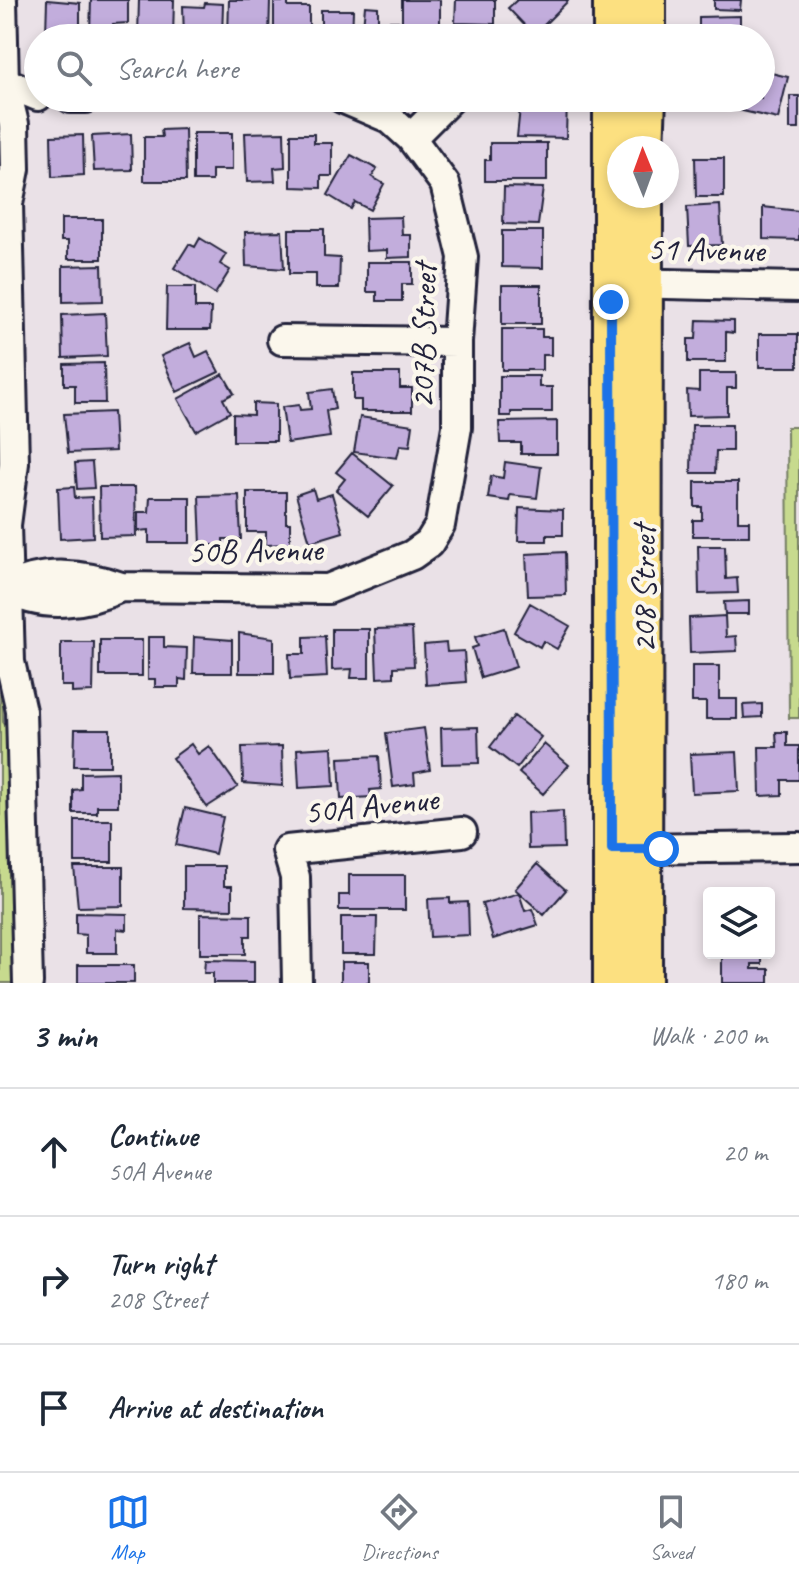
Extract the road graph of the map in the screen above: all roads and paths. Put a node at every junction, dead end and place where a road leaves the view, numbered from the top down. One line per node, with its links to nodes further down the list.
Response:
1 (2, 0): 7 (street)
2 (612, 0): 4 (main road)
3 (647, 0): 5 (main road)
4 (612, 24)
5 (647, 24)
6 (24, 79): 7 (street)
7 (2, 88): 8 (street); 15 (street)
8 (24, 93)
9 (375, 112): 14 (street, 207B Street)
10 (437, 112): 14 (street)
11 (613, 112): 17 (main road, 208 Street)
12 (646, 112): 13 (main road)
13 (645, 136)
14 (411, 138): 20 (street, 207B Street)
15 (4, 194): 22 (street)
16 (642, 208): 17 (main road, 208 Street)
17 (627, 284): 18 (street, 51 Avenue); 25 (main road, 208 Street)
18 (799, 287)
19 (282, 340): 20 (street)
20 (457, 342): 21 (street, 207B Street)
21 (429, 543): 22 (street, 50B Avenue)
22 (21, 589): 26 (street)
23 (462, 832): 27 (street, 50A Avenue)
24 (799, 847): 25 (street)
25 (628, 849): 28 (main road, 208 Street); 29 (main road, 208 Street)
26 (28, 983)
27 (297, 983)
28 (612, 983)
29 (643, 983)

